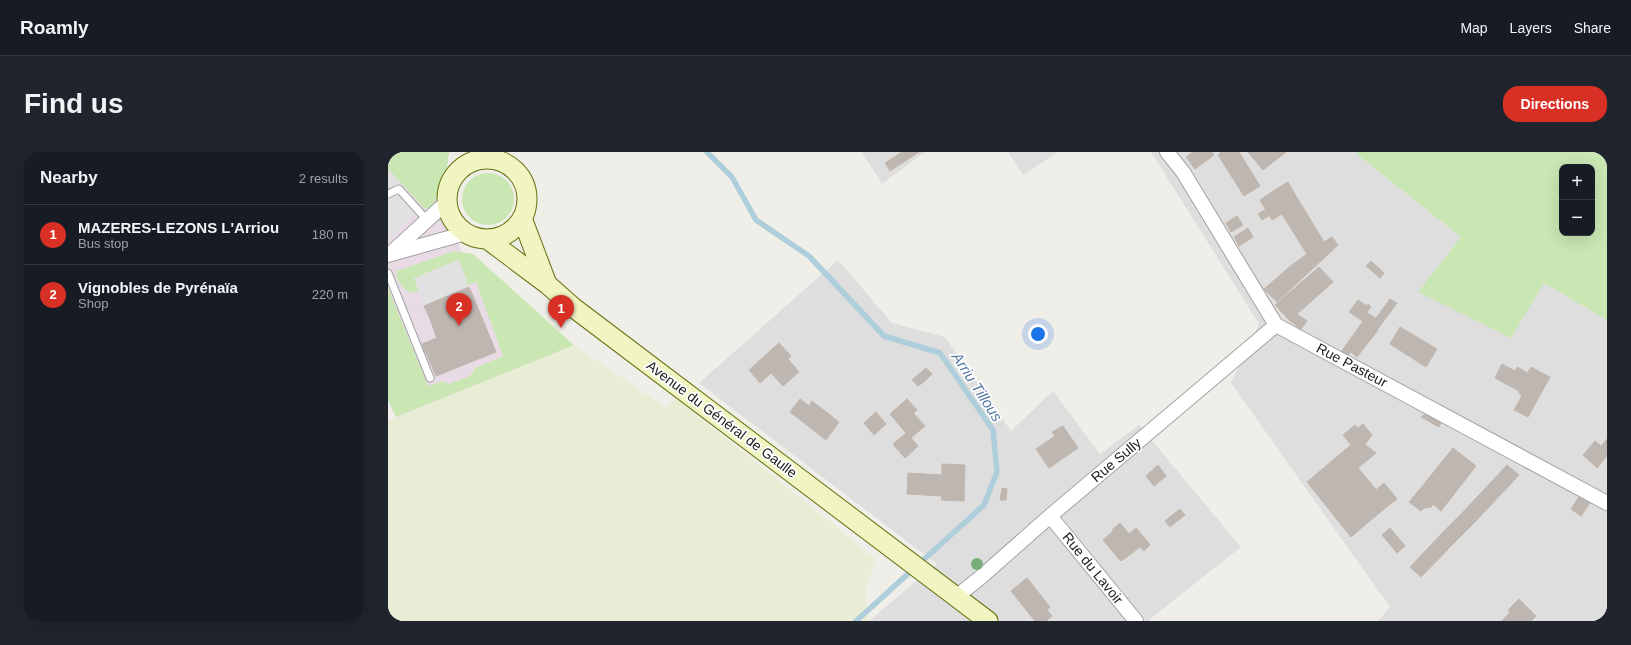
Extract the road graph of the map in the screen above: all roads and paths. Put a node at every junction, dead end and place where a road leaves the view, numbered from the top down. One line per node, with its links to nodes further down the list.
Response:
1 (456, 152): 4 (main road)
2 (1167, 152): 14 (street)
3 (486, 155): 4 (main road); 7 (main road)
4 (457, 171): 6 (main road)
5 (388, 194): 8 (lane)
6 (447, 202): 8 (street); 9 (main road)
7 (522, 218): 10 (main road); 13 (main road, Avenue du Général de Gaulle)
8 (427, 220): 11 (street)
9 (466, 233): 10 (main road); 11 (street)
10 (487, 239): 13 (main road, Avenue du Général de Gaulle)
11 (388, 255)
12 (388, 273): 15 (lane)
13 (547, 284): 18 (main road, Avenue du Général de Gaulle)
14 (1276, 324): 16 (street, Rue Pasteur); 17 (street, Rue Sully)
15 (430, 378)
16 (1607, 503)
17 (1050, 516): 18 (street, Rue Sully); 20 (street, Rue du Lavoir)
18 (956, 597): 19 (main road)
19 (988, 621)
20 (1136, 621)

